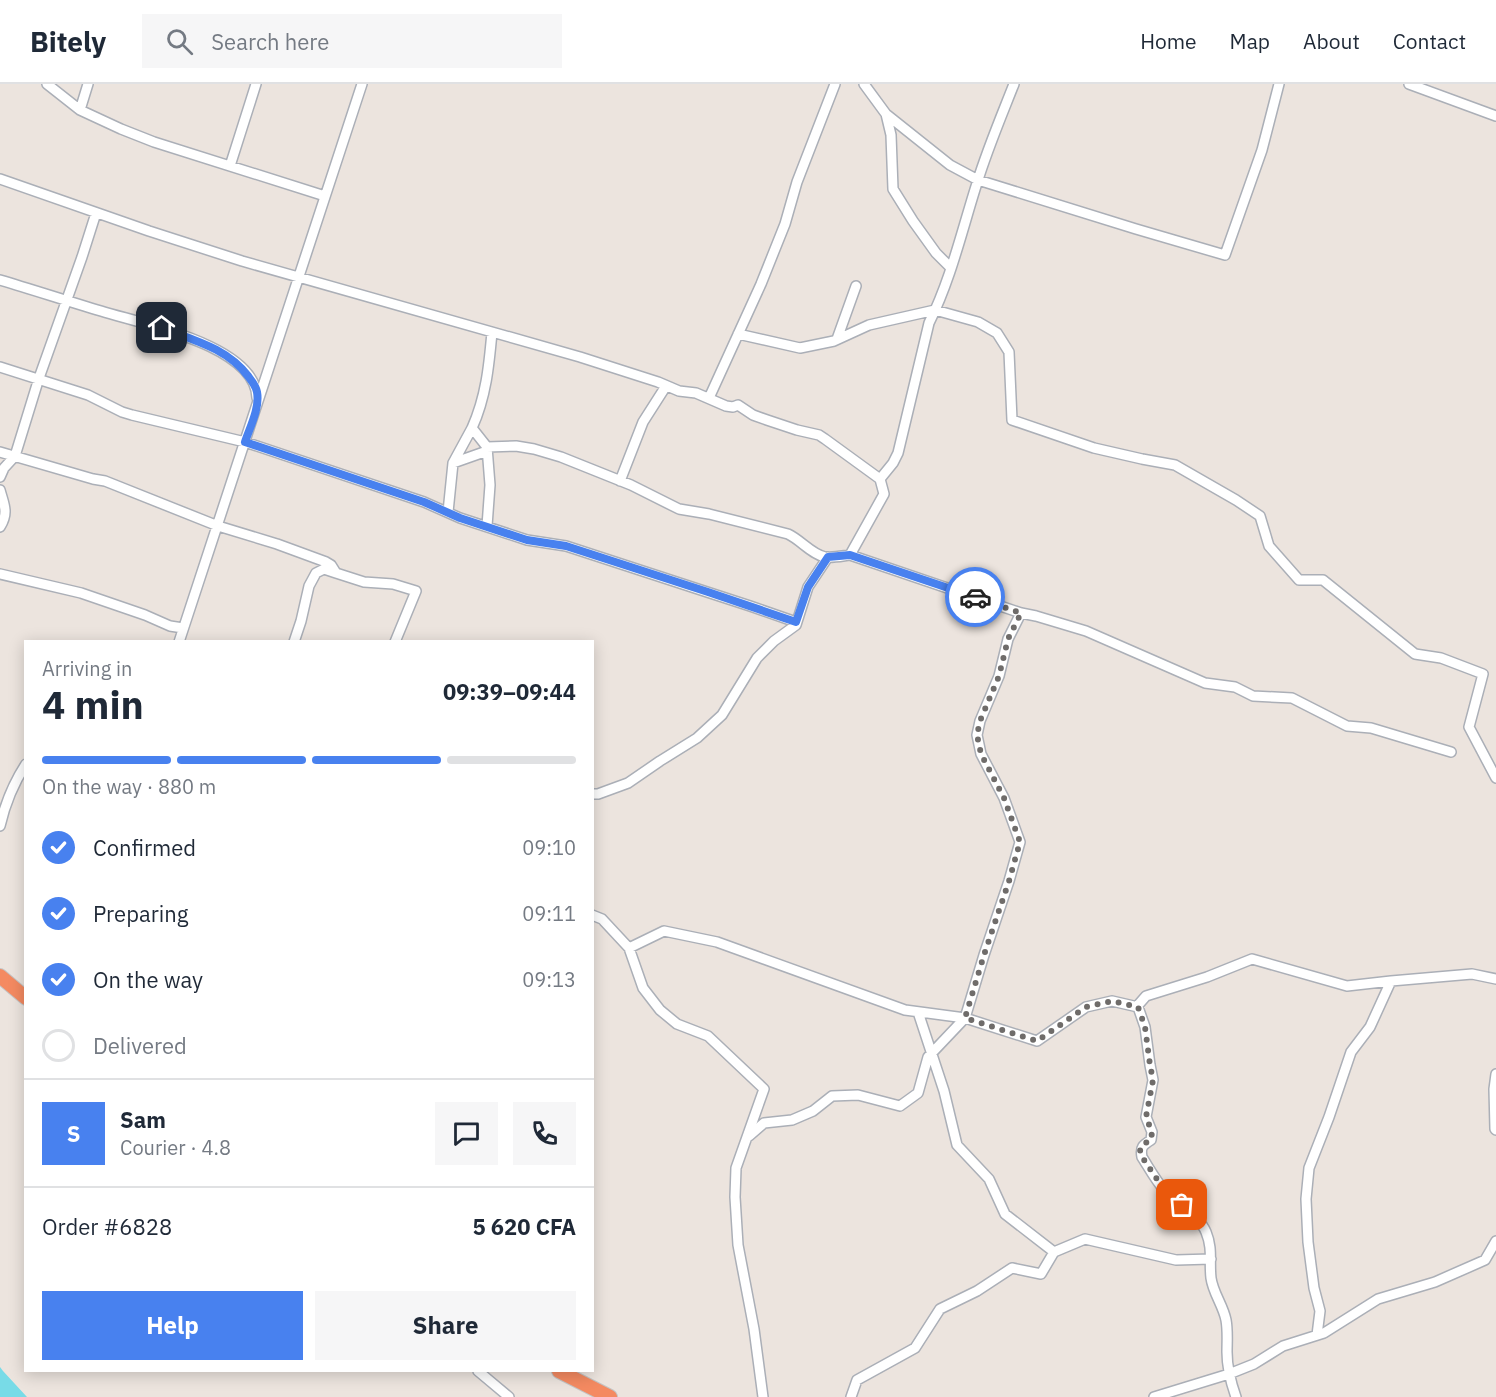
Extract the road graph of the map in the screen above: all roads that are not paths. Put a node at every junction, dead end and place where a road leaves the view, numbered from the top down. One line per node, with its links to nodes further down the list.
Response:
1 (47, 84): 10 (street)
2 (88, 84): 10 (street)
3 (256, 84): 13 (street)
4 (362, 84): 16 (street)
5 (835, 84): 25 (street)
6 (864, 84): 11 (street)
7 (1014, 84): 15 (street)
8 (1279, 84): 15 (street)
9 (1409, 84): 12 (street)
10 (80, 110): 13 (street)
11 (886, 114): 15 (street); 18 (street)
12 (1496, 116)
13 (230, 166): 16 (street)
14 (0, 179): 17 (street)
15 (978, 180): 18 (street)
16 (325, 196): 19 (street)
17 (96, 213): 19 (street); 22 (street)
18 (951, 268): 23 (street)
19 (298, 278): 24 (street); 31 (street)
20 (0, 280): 22 (street)
21 (856, 285): 26 (street)
22 (66, 301): 28 (street); 31 (street)
23 (936, 310): 26 (street); 39 (street); 58 (street)
24 (492, 332): 29 (street); 32 (street)
25 (738, 334): 26 (street); 30 (street)
26 (837, 339)
27 (0, 367): 28 (street)
28 (39, 378): 33 (street); 36 (street)
29 (666, 386): 30 (street); 40 (street)
30 (709, 398): 39 (street)
31 (258, 404): 33 (street)
32 (472, 428): 34 (street); 37 (street)
33 (245, 442): 42 (street); 43 (street)
34 (487, 449): 37 (street); 40 (street); 44 (street)
35 (0, 452): 36 (street)
36 (15, 456): 38 (street); 43 (street)
37 (453, 463): 42 (street)
38 (0, 477)
39 (880, 479): 46 (street)
40 (620, 481): 47 (street)
41 (0, 490): 45 (street)
42 (448, 512): 44 (street)
43 (218, 526): 48 (street); 52 (street)
44 (487, 526): 51 (street)
45 (0, 527)
46 (850, 555): 47 (street); 50 (street)
47 (828, 557): 51 (street)
48 (336, 573): 54 (street); 55 (street)
49 (0, 574): 52 (street)
50 (1021, 613): 56 (street); 69 (street)
51 (796, 622): 59 (street)
52 (183, 628): 53 (street)
53 (180, 640)
54 (295, 640)
55 (396, 640)
56 (1451, 752)
57 (24, 767): 60 (street)
58 (1494, 772)
59 (594, 794)
60 (0, 826)
61 (594, 916): 62 (street)
62 (629, 948): 68 (street); 73 (street)
63 (0, 976): 66 (highway)
64 (1496, 979): 65 (street)
65 (1391, 981): 67 (street); 77 (street)
66 (24, 996)
67 (1139, 1004)
68 (918, 1012): 69 (street); 70 (street)
69 (965, 1018): 70 (street); 76 (street)
70 (932, 1053): 73 (street); 75 (street)
71 (1496, 1074): 72 (street)
72 (1496, 1130)
73 (747, 1138): 83 (street)
74 (1496, 1241): 77 (street)
75 (1054, 1252): 76 (street); 84 (street)
76 (1211, 1259): 80 (street)
77 (1317, 1335): 80 (street)
78 (479, 1372): 81 (street)
79 (561, 1372): 82 (highway)
80 (1229, 1374): 85 (street); 86 (street)
81 (508, 1397)
82 (610, 1397)
83 (763, 1397)
84 (851, 1397)
85 (1154, 1397)
86 (1236, 1397)

